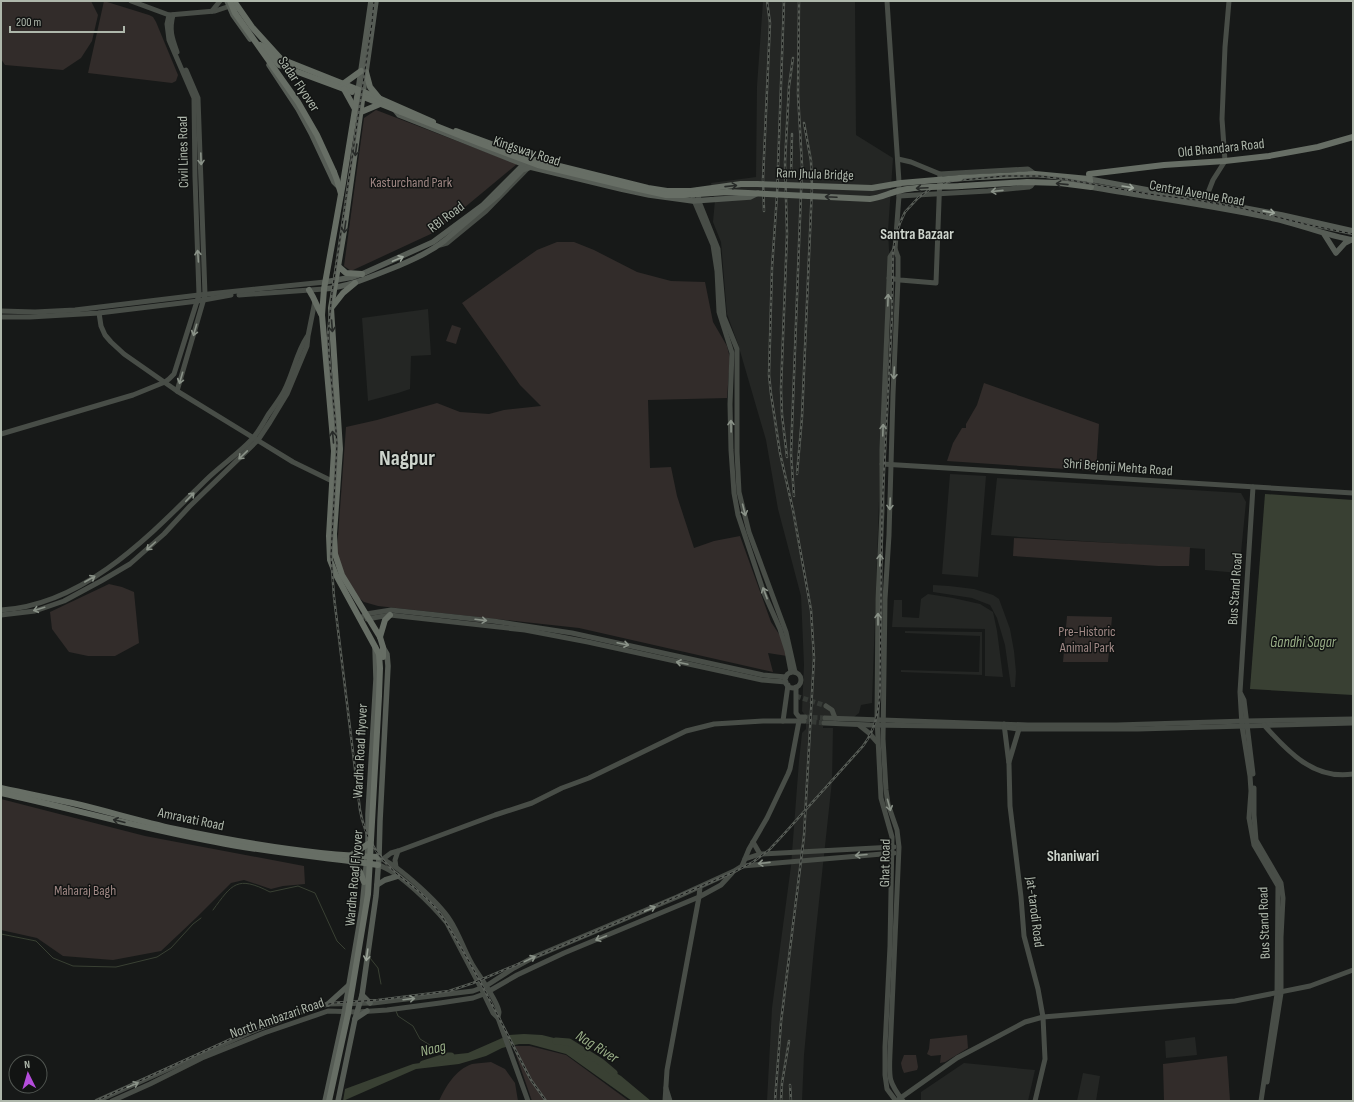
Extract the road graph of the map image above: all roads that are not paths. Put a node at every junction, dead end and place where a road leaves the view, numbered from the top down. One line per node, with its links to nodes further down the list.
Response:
1 (131, 1): 8 (main road)
2 (220, 1): 9 (main road)
3 (370, 1): 10 (main road)
4 (377, 1): 10 (main road)
5 (887, 1): 24 (main road)
6 (1229, 1): 26 (main road)
7 (231, 2): 9 (main road); 14 (main road); 15 (highway); 34 (highway, Sadar Flyover, bridge)
8 (159, 11): 12 (main road); 13 (main road)
9 (212, 11): 11 (main road)
10 (372, 13): 16 (main road)
11 (182, 14): 12 (main road); 13 (main road)
12 (171, 15): 13 (main road, Civil Lines Road)
13 (169, 24): 58 (main road, Civil Lines Road, one-way to 13); 59 (main road, one-way to 59)
14 (251, 41): 15 (highway); 34 (main road)
15 (288, 66): 17 (highway, Kingsway Road)
16 (364, 71): 17 (highway); 18 (main road); 19 (highway)
17 (343, 86): 18 (highway, Kingsway Road); 20 (highway)
18 (360, 93): 19 (highway, Kingsway Road); 20 (highway); 22 (highway)
19 (380, 102): 21 (highway, Kingsway Road); 22 (highway); 25 (highway)
20 (355, 109): 34 (highway)
21 (398, 111): 25 (highway, bridge); 27 (main road, Kingsway Road)
22 (361, 112): 37 (highway, one-way to 37)
23 (1353, 137): 26 (highway, Old Bhandara Road)
24 (898, 159): 29 (main road); 41 (main road)
25 (534, 161): 27 (main road, RBI Road); 28 (main road); 38 (highway, Ram Jhula Bridge); 39 (highway, Ram Jhula Bridge, bridge); 47 (main road, bridge)
26 (1225, 161): 31 (highway, Old Bhandara Road); 43 (main road)
27 (523, 164): 28 (main road, Kingsway Road); 50 (main road, RBI Road, one-way to 27)
28 (530, 167): 42 (main road, Kingsway Road); 47 (main road)
29 (940, 174): 30 (main road); 40 (main road)
30 (1032, 174): 31 (highway, Old Bhandara Road); 32 (highway, Old Bhandara Road)
31 (1089, 177): 36 (highway); 43 (main road, Central Avenue Road, one-way to 43)
32 (960, 178): 38 (highway, Ram Jhula Bridge, one-way to 32, bridge)
33 (1030, 182): 35 (highway, Central Avenue Road); 36 (highway, Central Avenue Road, one-way to 33); 40 (main road, one-way to 40)
34 (341, 184): 37 (highway); 55 (highway)
35 (961, 186): 39 (highway, Ram Jhula Bridge, one-way to 39, bridge)
36 (1091, 187): 43 (main road, Central Avenue Road)
37 (350, 189): 49 (highway, one-way to 49)
38 (694, 191): 42 (main road)
39 (759, 193): 42 (main road, Kingsway Road)
40 (940, 194): 41 (main road); 53 (main road)
41 (899, 196): 48 (main road)
42 (697, 203): 95 (main road, one-way to 42); 95 (main road, one-way to 95)
43 (1204, 203): 44 (main road, Central Avenue Road, one-way to 44); 45 (main road, Central Avenue Road)
44 (1353, 231)
45 (1324, 234): 46 (main road, Central Avenue Road); 46 (main road)
46 (1352, 240)
47 (438, 246): 54 (main road)
48 (895, 249): 51 (main road, Ghat Road); 53 (main road, Ghat Road)
49 (338, 266): 50 (highway); 52 (highway)
50 (362, 274): 52 (main road, RBI Road)
51 (889, 278): 53 (main road); 71 (main road, Ghat Road, one-way to 51)
52 (336, 280): 55 (main road, RBI Road); 56 (highway)
53 (898, 280): 72 (main road, Ghat Road, one-way to 72)
54 (355, 283): 56 (main road); 62 (highway)
55 (324, 285): 56 (main road); 57 (main road); 59 (main road); 65 (highway)
56 (334, 288): 62 (highway)
57 (309, 290): 60 (main road); 61 (highway)
58 (199, 295): 59 (main road); 60 (main road, Civil Lines Road); 63 (main road)
59 (205, 295): 60 (main road)
60 (200, 301): 64 (main road); 67 (main road); 68 (main road, one-way to 68)
61 (315, 301): 65 (highway); 70 (main road)
62 (331, 308): 82 (highway, one-way to 82)
63 (1, 311)
64 (99, 313): 66 (main road); 67 (main road)
65 (322, 315): 73 (highway, one-way to 65)
66 (1, 317)
67 (165, 382): 68 (main road); 69 (main road)
68 (177, 391): 70 (main road)
69 (1, 434)
70 (256, 439): 73 (main road); 74 (main road); 76 (main road, one-way to 76)
71 (882, 464): 72 (main road, Shri Bejonji Mehta Road); 78 (main road, Ghat Road)
72 (892, 465): 75 (main road, Shri Bejonji Mehta Road); 79 (main road, Ghat Road, one-way to 79)
73 (332, 481): 85 (highway)
74 (204, 482): 76 (main road); 80 (main road, one-way to 74)
75 (1253, 487): 77 (main road, Shri Bejonji Mehta Road); 107 (main road, Bus Stand Road)
76 (208, 488): 81 (main road, one-way to 81)
77 (1353, 493)
78 (881, 518): 79 (main road); 88 (main road, Ghat Road, one-way to 78)
79 (890, 519): 89 (main road, Ghat Road)
80 (1, 610)
81 (1, 614)
82 (366, 614): 84 (main road); 85 (main road); 86 (highway)
83 (390, 614): 84 (main road); 86 (main road); 87 (highway)
84 (418, 615): 96 (main road)
85 (360, 619): 86 (main road); 90 (highway)
86 (370, 620): 87 (highway)
87 (380, 637): 91 (highway)
88 (878, 644): 89 (main road); 93 (main road, Ghat Road)
89 (885, 645): 94 (main road, Ghat Road)
90 (375, 647): 92 (highway); 120 (main road, Wardha Road flyover, bridge)
91 (383, 647): 92 (highway); 133 (main road)
92 (381, 656): 164 (highway, Wardha Road Flyover, bridge); 165 (highway, Wardha Road Flyover, bridge)
93 (878, 664): 94 (main road); 105 (main road, Ghat Road)
94 (884, 664): 105 (main road, Ghat Road)
95 (792, 671): 96 (main road); 97 (main road)
96 (786, 681): 97 (main road); 98 (main road)
97 (796, 687): 99 (main road)
98 (786, 695): 99 (main road); 104 (main road)
99 (796, 696): 102 (main road)
100 (826, 706): 101 (main road)
101 (835, 718): 105 (main road); 109 (main road)
102 (802, 719): 104 (main road); 119 (main road)
103 (1353, 719): 106 (main road)
104 (783, 721): 124 (main road)
105 (880, 722): 109 (main road); 110 (main road); 112 (main road, Ghat Road); 121 (main road, Ghat Road, one-way to 121)
106 (1266, 722): 107 (main road); 108 (main road); 114 (main road)
107 (1244, 723): 110 (main road); 111 (main road); 146 (main road, Bus Stand Road)
108 (1353, 723)
109 (858, 724): 112 (main road)
110 (1004, 725): 111 (main road); 113 (main road, Jat-tarodi Road)
111 (1019, 729): 113 (main road)
112 (878, 743): 118 (main road, Ghat Road)
113 (1008, 764): 155 (main road, Jat-tarodi Road)
114 (1353, 774)
115 (1, 788): 117 (highway, Amravati Road)
116 (1, 793): 117 (highway, Amravati Road)
117 (86, 810): 129 (highway, Amravati Road)
118 (892, 837): 122 (main road); 123 (main road, Ghat Road)
119 (752, 842): 126 (main road); 130 (main road)
120 (368, 844): 129 (highway); 131 (main road, Wardha Road flyover, bridge)
121 (899, 846): 123 (main road); 128 (main road, Ghat Road)
122 (885, 847): 123 (main road); 126 (main road)
123 (892, 847): 125 (main road, Ghat Road)
124 (398, 851): 133 (main road); 135 (main road)
125 (892, 853): 127 (main road); 128 (main road); 132 (main road, Ghat Road)
126 (760, 854): 130 (main road)
127 (883, 854): 132 (main road); 134 (main road, one-way to 134)
128 (898, 854): 160 (main road, Ghat Road)
129 (350, 859): 131 (highway, Amravati Road); 138 (highway)
130 (745, 859): 134 (main road)
131 (366, 860): 133 (highway, Amravati Road); 138 (main road, Wardha Road flyover)
132 (892, 860): 160 (main road, Ghat Road)
133 (380, 861): 135 (main road); 137 (main road); 139 (main road)
134 (742, 866): 136 (main road)
135 (396, 868): 144 (main road)
136 (734, 871): 140 (main road); 141 (main road, North Ambazari Road)
137 (398, 876): 139 (main road); 144 (main road)
138 (364, 882): 143 (main road, Wardha Road flyover)
139 (377, 885): 147 (main road, one-way to 147)
140 (700, 887): 141 (main road); 144 (main road, one-way to 140)
141 (699, 897): 145 (main road, North Ambazari Road, one-way to 145); 159 (main road)
142 (1353, 970): 146 (main road)
143 (350, 984): 148 (main road, Wardha Road flyover); 151 (main road)
144 (484, 987): 145 (main road); 150 (main road, North Ambazari Road, one-way to 144)
145 (487, 992): 152 (main road, North Ambazari Road); 167 (main road)
146 (1279, 993): 155 (main road); 171 (main road, Bus Stand Road); 172 (main road)
147 (362, 995): 149 (main road); 150 (main road)
148 (346, 1003): 149 (main road, North Ambazari Road); 151 (main road, North Ambazari Road); 153 (main road, Wardha Road flyover)
149 (359, 1003): 150 (main road, North Ambazari Road); 154 (main road)
150 (370, 1003)
151 (328, 1004): 157 (main road, North Ambazari Road)
152 (367, 1011): 154 (main road, North Ambazari Road); 156 (main road)
153 (344, 1012): 154 (main road, North Ambazari Road); 158 (main road, North Ambazari Road); 163 (main road, Wardha Road flyover)
154 (357, 1012): 156 (main road)
155 (1043, 1017): 160 (main road); 170 (main road, Jat-tarodi Road)
156 (355, 1019): 166 (main road)
157 (251, 1032): 158 (main road); 161 (main road, North Ambazari Road, one-way to 157)
158 (254, 1038): 162 (main road, North Ambazari Road)
159 (666, 1087): 168 (main road); 169 (main road)
160 (899, 1100)
161 (97, 1101)
162 (112, 1101)
163 (325, 1101)
164 (329, 1101)
165 (333, 1101)
166 (338, 1101)
167 (528, 1101)
168 (665, 1101)
169 (670, 1101)
170 (1035, 1101)
171 (1261, 1101)
172 (1264, 1101)

